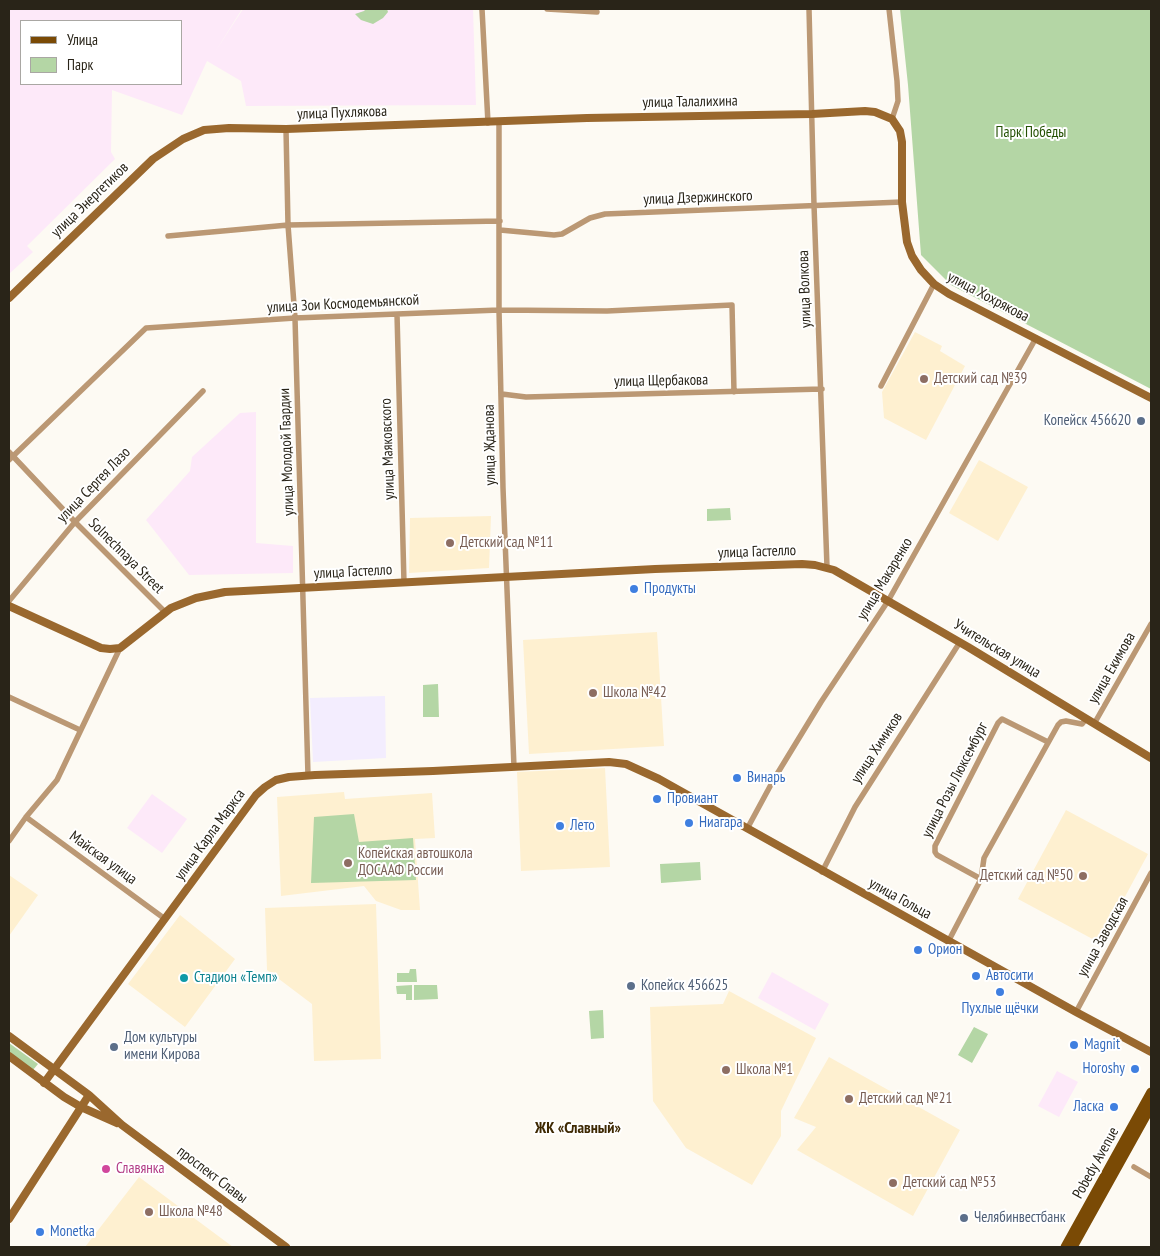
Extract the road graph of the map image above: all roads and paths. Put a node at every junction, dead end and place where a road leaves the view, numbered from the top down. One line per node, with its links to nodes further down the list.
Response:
1 (482, 9): 9 (street)
2 (547, 9): 5 (street)
3 (809, 9): 6 (street, улица Волкова)
4 (889, 9): 7 (street)
5 (597, 12)
6 (812, 114): 7 (street, улица Талалихина); 8 (street, улица Талалихина); 13 (street, улица Волкова)
7 (892, 119): 12 (street, улица Хохрякова)
8 (499, 122): 9 (street, улица Талалихина); 14 (street, улица Жданова)
9 (488, 123): 10 (street, улица Пухлякова)
10 (286, 129): 11 (street, улица Пухлякова); 15 (street, улица Молодой Гвардии)
11 (198, 132): 19 (street, улица Энергетиков)
12 (902, 202): 13 (street, улица Дзержинского); 18 (street, улица Хохрякова)
13 (814, 205): 16 (street, улица Дзержинского); 25 (street, улица Волкова)
14 (500, 221): 15 (street); 16 (street, улица Жданова)
15 (288, 225): 17 (street); 22 (street, улица Молодой Гвардии)
16 (500, 230): 20 (street, улица Жданова)
17 (168, 236)
18 (934, 284): 23 (street, улица Хохрякова); 24 (street)
19 (9, 298)
20 (499, 310): 21 (street, улица Зои Космодемьянской); 27 (street, улица Зои Космодемьянской); 28 (street, улица Жданова)
21 (397, 314): 22 (street, улица Зои Космодемьянской); 34 (street, улица Маяковского)
22 (296, 318): 30 (street, улица Зои Космодемьянской); 35 (street, улица Молодой Гвардии)
23 (1036, 338): 29 (street, улица Хохрякова); 37 (street, улица Макаренко)
24 (881, 386)
25 (822, 390): 27 (street, улица Щербакова); 32 (street, улица Волкова)
26 (203, 391): 31 (street, улица Сергея Лазо)
27 (734, 392): 28 (street, улица Щербакова)
28 (502, 394): 33 (street, улица Жданова)
29 (1151, 398)
30 (10, 456): 31 (street, Solnechnaya Street)
31 (74, 522): 36 (street, улица Сергея Лазо); 39 (street, Solnechnaya Street)
32 (827, 567): 33 (street, улица Гастелло); 37 (street, Учительская улица)
33 (507, 578): 34 (street, улица Гастелло); 49 (street, улица Жданова)
34 (404, 583): 35 (street, улица Гастелло)
35 (303, 588): 39 (street, улица Гастелло); 51 (street, улица Молодой Гвардии)
36 (9, 601)
37 (888, 601): 41 (street, Учительская улица); 53 (street, улица Макаренко)
38 (9, 606): 42 (street)
39 (164, 612): 42 (street, улица Гастелло)
40 (1151, 624): 45 (street, улица Екимова)
41 (960, 642): 44 (street, Учительская улица); 55 (street, улица Химиков)
42 (120, 648): 46 (street, улица Гастелло)
43 (9, 697): 46 (street)
44 (1086, 719): 45 (street, Учительская улица); 47 (street)
45 (1094, 724): 48 (street, Учительская улица)
46 (80, 730): 52 (street, улица Гастелло)
47 (1048, 742): 57 (street); 57 (street, улица Розы Люксембург)
48 (1151, 758)
49 (514, 767): 50 (street, улица Карла Маркса); 51 (street, улица Карла Маркса)
50 (637, 768): 53 (street, улица Гольца)
51 (308, 776): 58 (street, улица Карла Маркса)
52 (26, 817): 54 (street, улица Гастелло); 58 (street, Майская улица)
53 (747, 829): 55 (street, улица Гольца)
54 (9, 841)
55 (822, 872): 59 (street, улица Гольца)
56 (1151, 873): 60 (street, улица Заводская)
57 (981, 879): 59 (street)
58 (165, 919): 64 (street, улица Карла Маркса)
59 (948, 942): 60 (street, улица Гольца)
60 (1076, 1012): 62 (street, улица Гольца)
61 (9, 1036): 64 (street, проспект Славы)
62 (1151, 1052)
63 (9, 1056): 65 (street, проспект Славы)
64 (54, 1069): 65 (street, улица Карла Маркса); 67 (street, проспект Славы)
65 (44, 1083): 68 (street, проспект Славы)
66 (1151, 1092): 75 (main road, Pobedy Avenue)
67 (89, 1095): 68 (street); 70 (street, проспект Славы)
68 (81, 1107): 70 (street, проспект Славы); 73 (street)
69 (1151, 1108): 76 (main road, Pobedy Avenue)
70 (122, 1125): 74 (street, проспект Славы)
71 (1134, 1167): 72 (street)
72 (1151, 1177)
73 (9, 1219)
74 (286, 1247)
75 (1065, 1247)
76 (1073, 1247)

